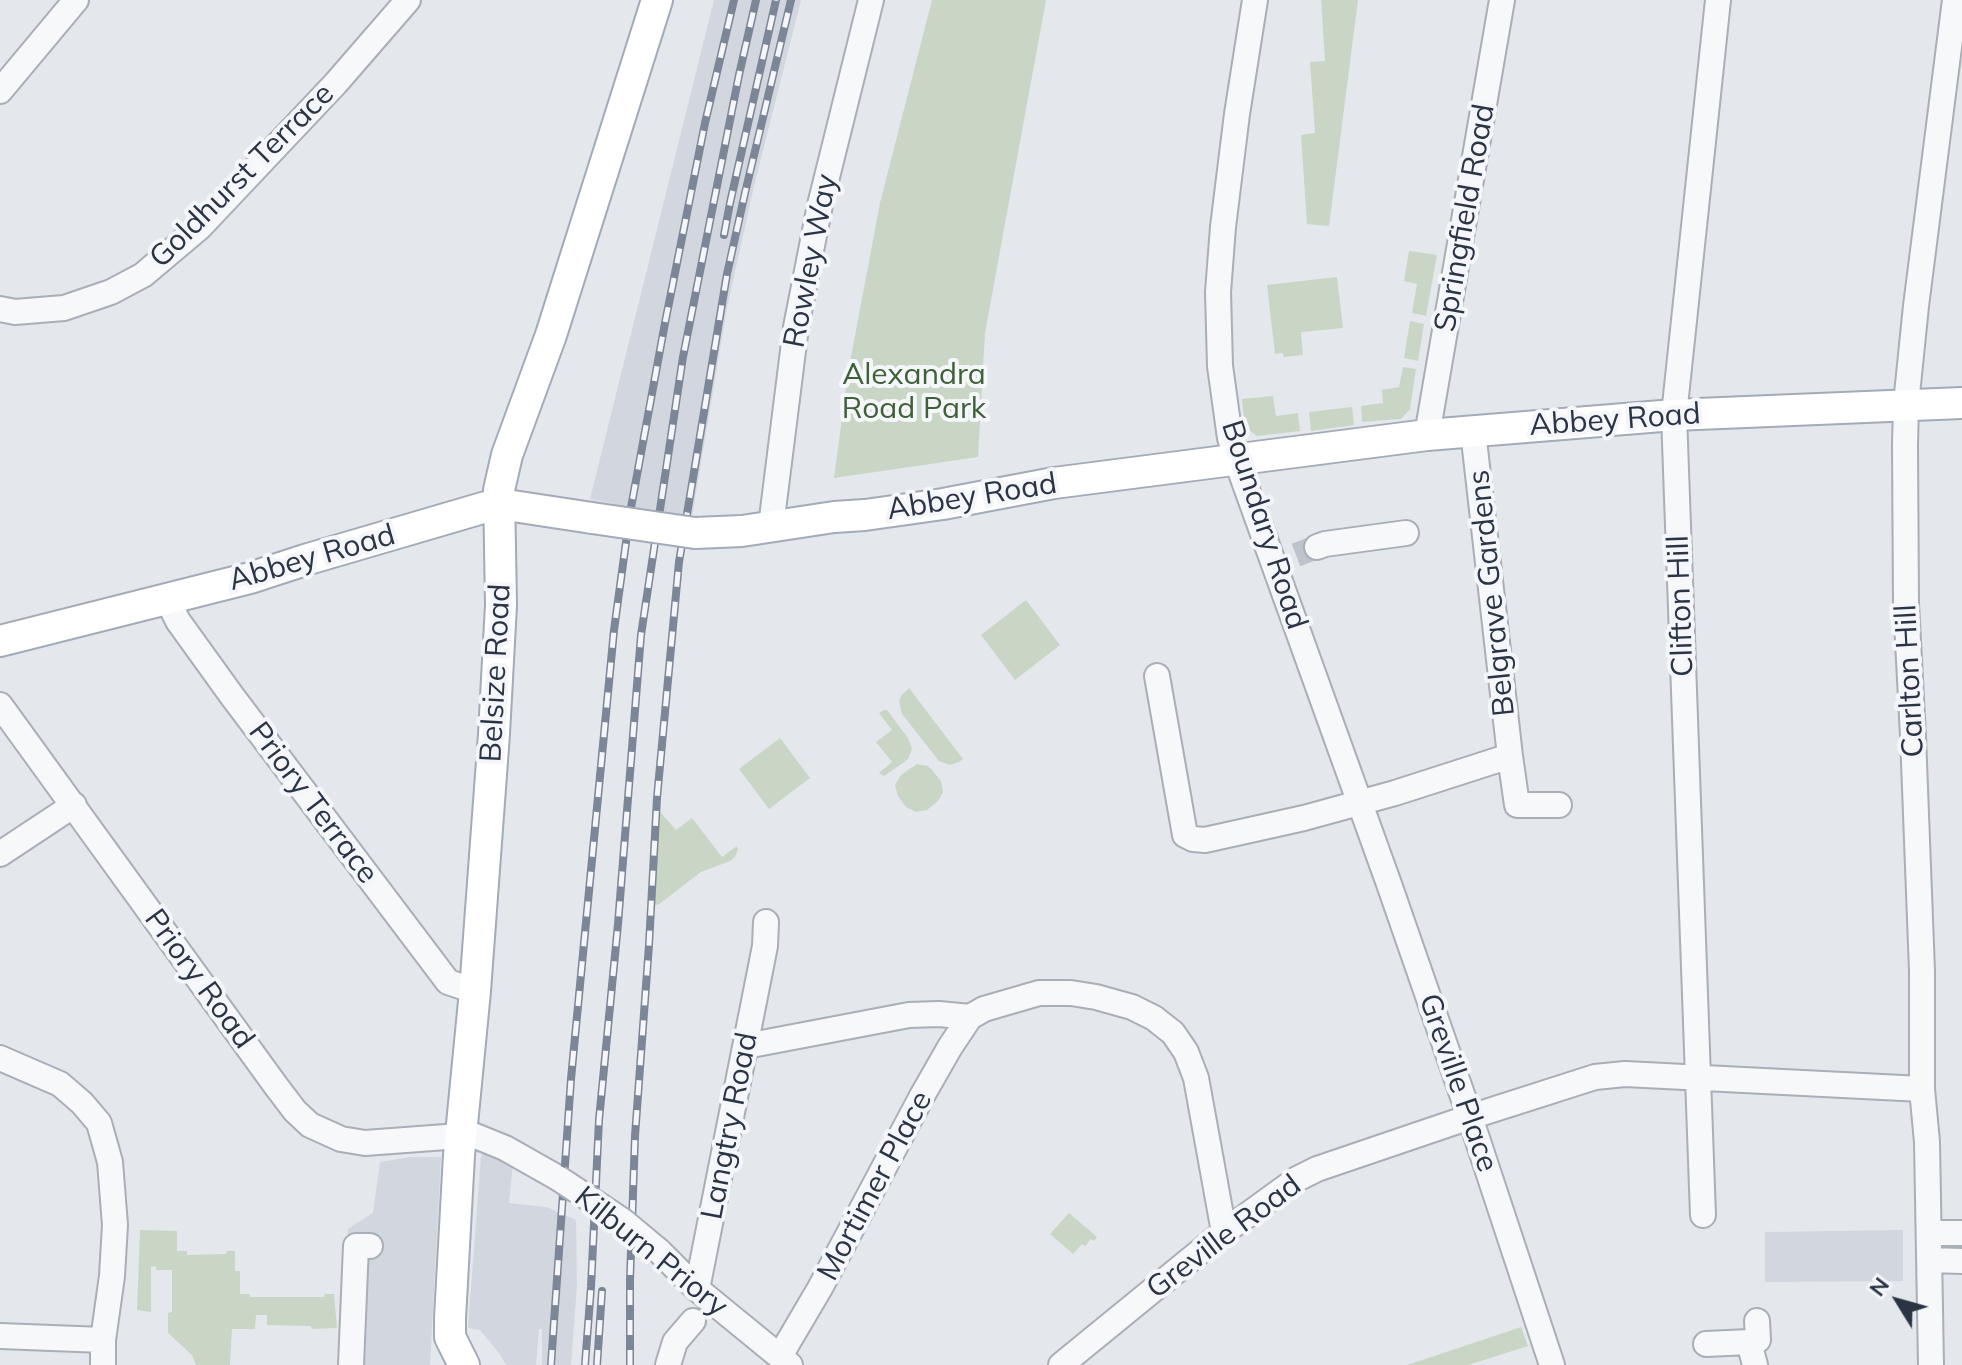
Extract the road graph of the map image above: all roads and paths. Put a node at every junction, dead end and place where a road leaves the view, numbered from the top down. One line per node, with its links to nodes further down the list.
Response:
1 (76, 0): 9 (street)
2 (408, 0): 10 (street, Goldhurst Terrace)
3 (657, 0): 17 (main road, Belsize Road)
4 (871, 0): 18 (street, Rowley Way)
5 (1255, 0): 16 (street, Boundary Road)
6 (1502, 0): 15 (street, Springfield Road)
7 (1718, 0): 13 (street, Clifton Hill)
8 (1955, 0): 12 (street, Carlton Hill)
9 (0, 91)
10 (0, 309)
11 (1962, 403): 12 (main road, Abbey Road)
12 (1906, 404): 13 (main road, Abbey Road); 36 (street, Carlton Hill)
13 (1674, 415): 14 (main road, Abbey Road); 35 (street, Clifton Hill)
14 (1473, 431): 15 (main road, Abbey Road); 25 (street, Belgrave Gardens)
15 (1427, 435): 16 (main road, Abbey Road)
16 (1236, 459): 18 (main road, Abbey Road); 20 (street, Boundary Road)
17 (499, 506): 18 (main road, Abbey Road, bridge); 21 (main road, Abbey Road); 31 (main road, Belsize Road)
18 (771, 526)
19 (1406, 533): 20 (street)
20 (1296, 555): 26 (street, Boundary Road)
21 (166, 597): 22 (main road, Abbey Road); 31 (street, Priory Terrace)
22 (0, 641)
23 (1157, 676): 26 (street, Belgrave Gardens)
24 (0, 705): 27 (street, Priory Road)
25 (1510, 756): 26 (street, Belgrave Gardens); 28 (street, Belgrave Gardens)
26 (1359, 803): 37 (street, Greville Place)
27 (74, 805): 29 (street); 38 (street, Priory Road)
28 (1559, 805)
29 (0, 854)
30 (766, 922): 33 (street, Langtry Road)
31 (475, 991): 38 (main road, Belsize Road)
32 (970, 1017): 33 (street); 40 (street); 52 (street, Mortimer Place)
33 (746, 1046): 46 (street, Langtry Road)
34 (0, 1058): 49 (street)
35 (1698, 1077): 36 (street, Greville Road); 37 (street, Greville Road); 39 (street, Clifton Hill)
36 (1922, 1089): 41 (street, Carlton Hill)
37 (1470, 1117): 40 (street, Greville Road); 58 (street, Greville Place)
38 (460, 1136): 46 (street, Kilburn Priory, bridge); 53 (main road, Belsize Road)
39 (1703, 1215)
40 (1224, 1232): 57 (street, Greville Road)
41 (1929, 1233): 42 (street); 44 (street, Carlton Hill)
42 (1962, 1233)
43 (370, 1246): 55 (street)
44 (1930, 1260): 45 (street); 59 (street, Carlton Hill)
45 (1962, 1261)
46 (697, 1289): 52 (street, Kilburn Priory)
47 (693, 1321): 56 (street)
48 (0, 1336): 49 (street)
49 (103, 1340): 54 (street)
50 (1754, 1343): 51 (street)
51 (1706, 1344)
52 (785, 1361)
53 (457, 1363)
54 (103, 1365)
55 (351, 1365)
56 (668, 1365)
57 (1061, 1365)
58 (1552, 1365)
59 (1931, 1365)

